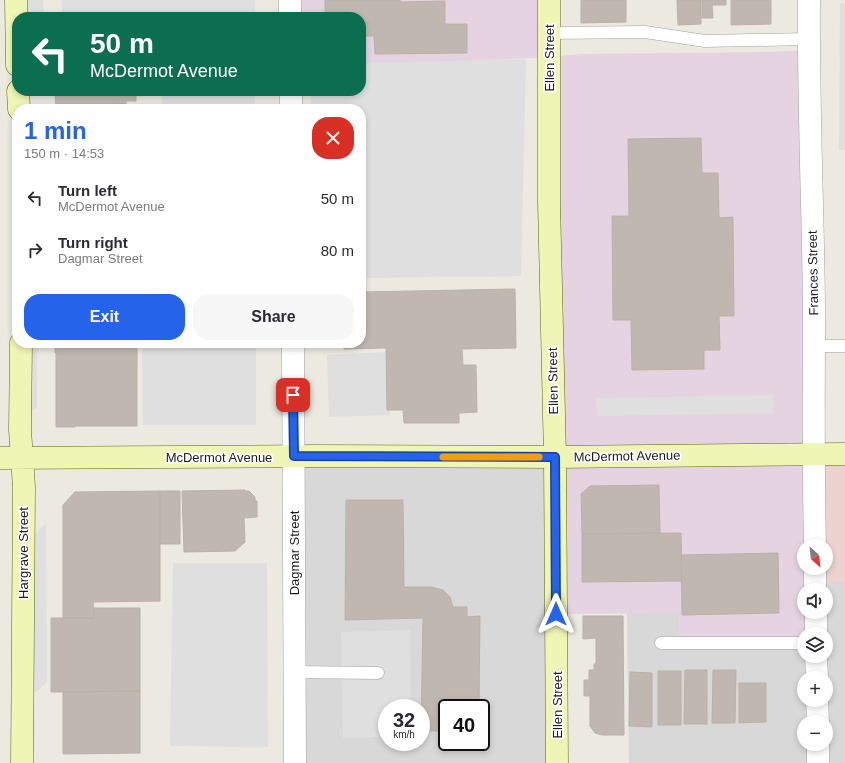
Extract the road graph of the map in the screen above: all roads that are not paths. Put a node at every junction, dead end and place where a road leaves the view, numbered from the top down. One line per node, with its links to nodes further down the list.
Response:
1 (16, 0): 5 (street)
2 (290, 0): 6 (street)
3 (548, 0): 7 (street, Ellen Street)
4 (809, 0): 8 (street, Frances Street)
5 (16, 12)
6 (290, 12)
7 (549, 33): 8 (lane); 16 (street, Ellen Street)
8 (808, 39): 9 (street, Frances Street)
9 (813, 346): 10 (lane); 13 (street, Frances Street)
10 (845, 346)
11 (21, 348): 18 (street, Hargrave Street)
12 (293, 348): 15 (street, Dagmar Street)
13 (813, 454): 14 (street, McDermot Avenue); 16 (street, McDermot Avenue); 19 (street, Frances Street)
14 (845, 454)
15 (294, 456): 16 (street, McDermot Avenue); 18 (street, McDermot Avenue); 22 (street, Dagmar Street)
16 (555, 457): 27 (street, Ellen Street)
17 (0, 458): 18 (street, McDermot Avenue)
18 (22, 458): 25 (street, Hargrave Street)
19 (814, 539)
20 (661, 643): 21 (lane)
21 (797, 643)
22 (294, 672): 23 (lane); 26 (street, Dagmar Street)
23 (378, 673)
24 (818, 751): 28 (street)
25 (22, 763)
26 (295, 763)
27 (557, 763)
28 (818, 763)

